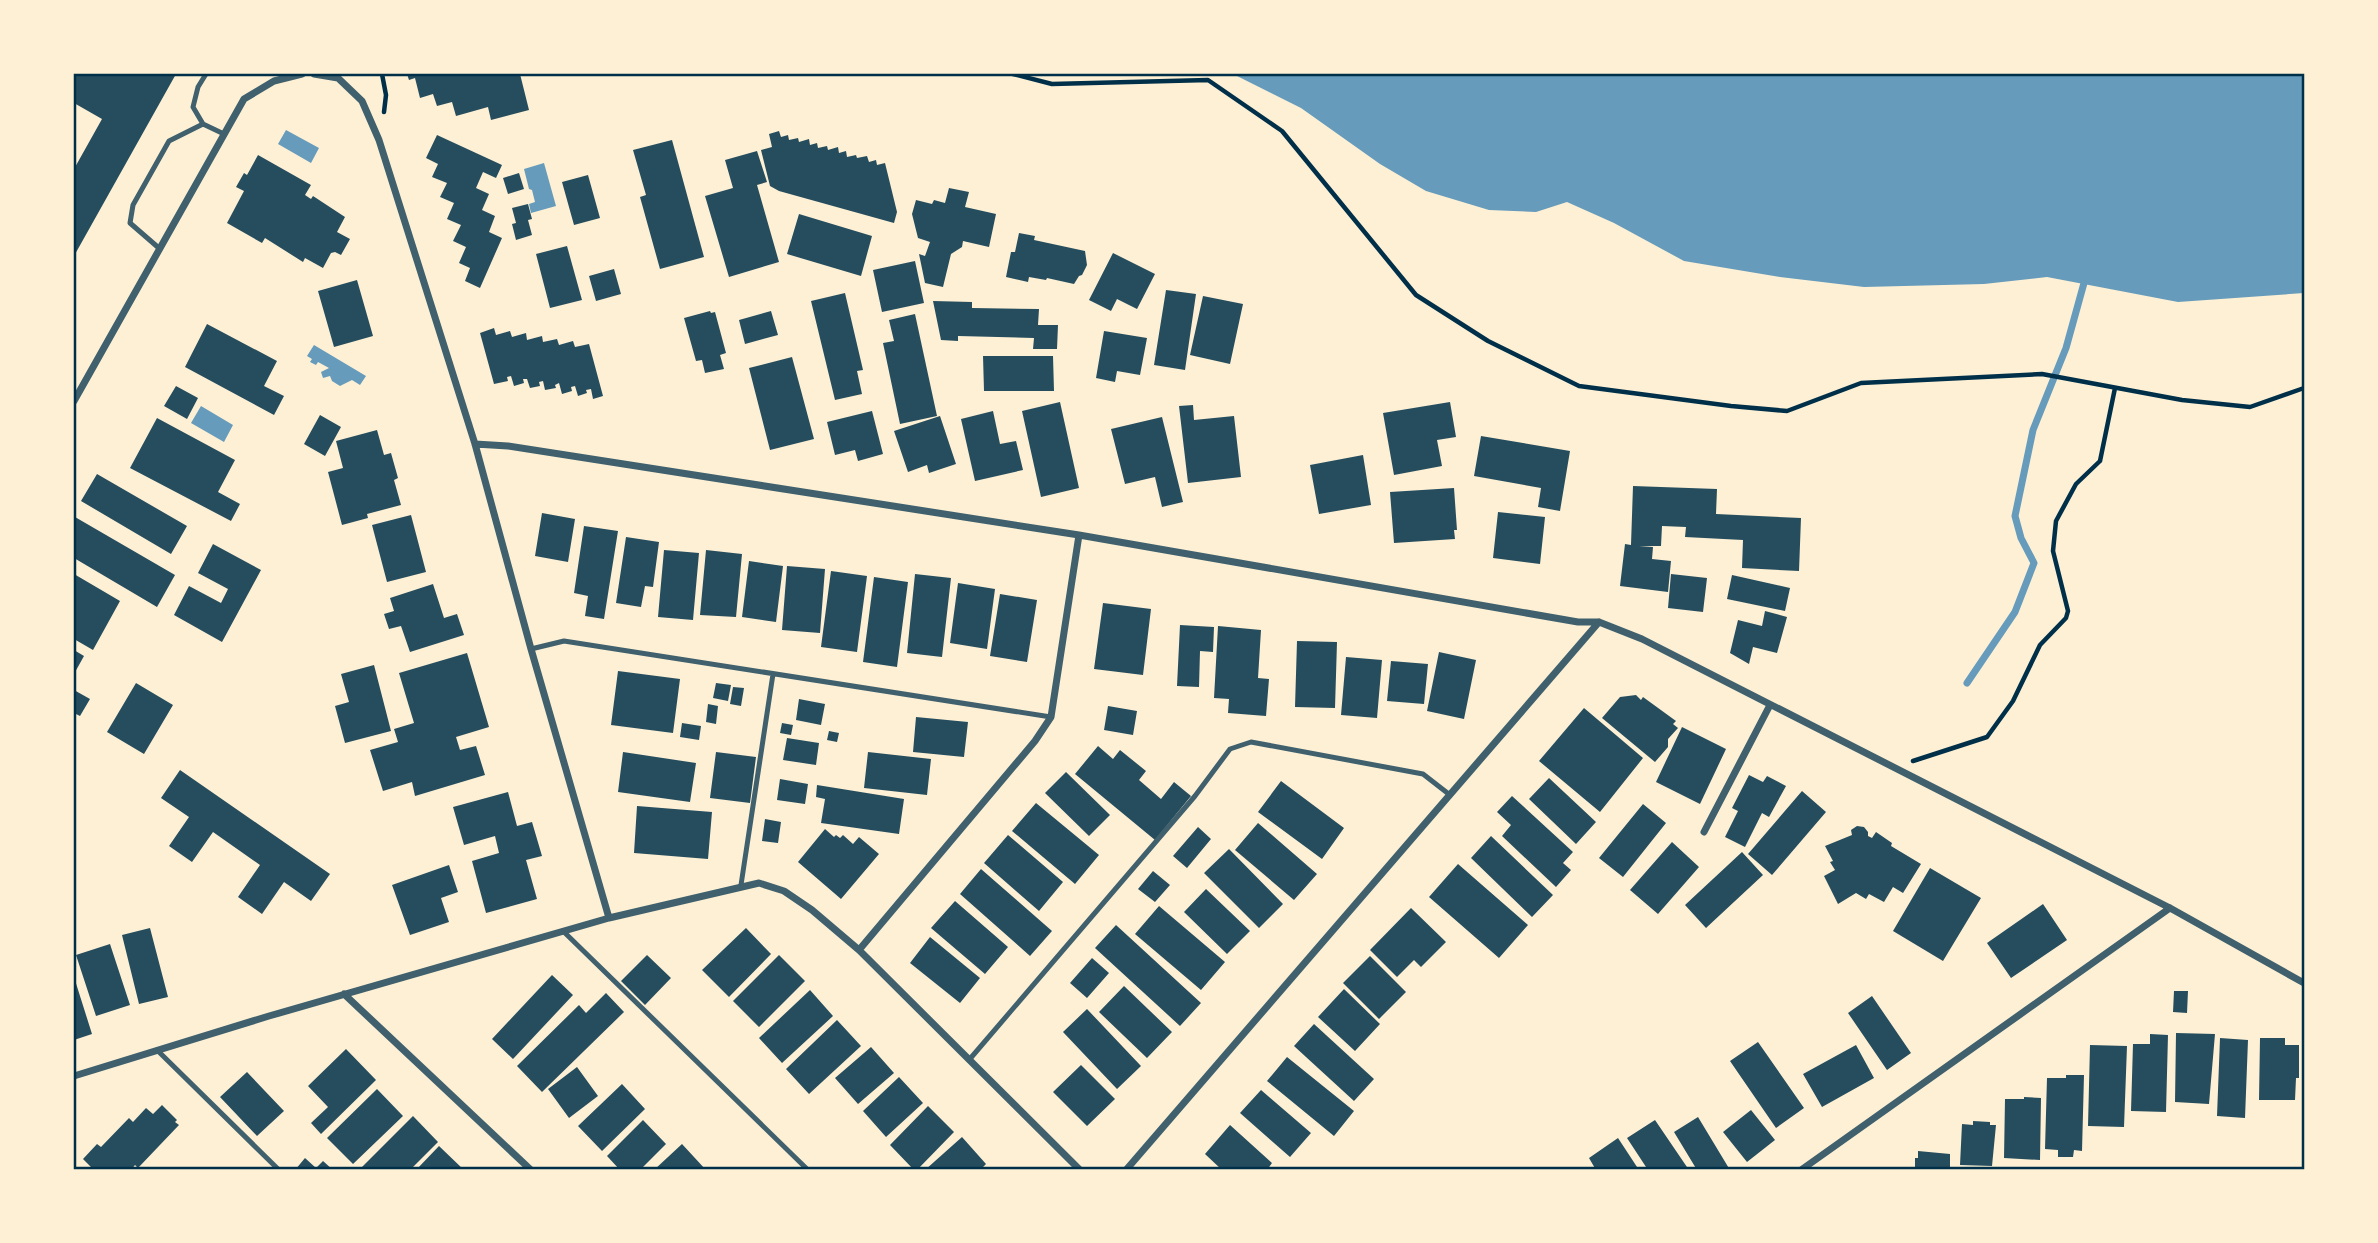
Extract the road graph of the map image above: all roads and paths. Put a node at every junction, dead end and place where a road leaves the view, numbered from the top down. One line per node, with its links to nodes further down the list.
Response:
1 (205, 74): 5 (lane)
2 (302, 74): 6 (street)
3 (314, 74): 11 (street)
4 (1013, 74): 8 (path)
5 (203, 124): 6 (lane); 7 (lane)
6 (225, 134): 7 (street)
7 (159, 249): 10 (street)
8 (2115, 388): 9 (path); 18 (path)
9 (2305, 388)
10 (74, 401)
11 (475, 444): 12 (street); 14 (street)
12 (1079, 535): 13 (street); 17 (street)
13 (1599, 622): 16 (street); 19 (street)
14 (531, 649): 15 (lane); 23 (street)
15 (774, 674): 17 (lane); 21 (lane)
16 (1770, 705): 18 (street); 20 (street)
17 (1051, 717): 25 (street)
18 (1905, 774): 22 (street)
19 (1450, 795): 29 (lane); 35 (street)
20 (1704, 832)
21 (741, 885): 23 (street); 25 (street)
22 (2170, 908): 26 (street); 36 (street)
23 (608, 918): 24 (street)
24 (563, 931): 27 (street); 33 (lane)
25 (859, 950): 29 (street)
26 (2305, 983)
27 (344, 994): 28 (street); 32 (street)
28 (156, 1050): 30 (street); 31 (lane)
29 (969, 1060): 34 (street)
30 (74, 1076)
31 (279, 1170)
32 (531, 1170)
33 (808, 1170)
34 (1080, 1170)
35 (1126, 1170)
36 (1801, 1170)

